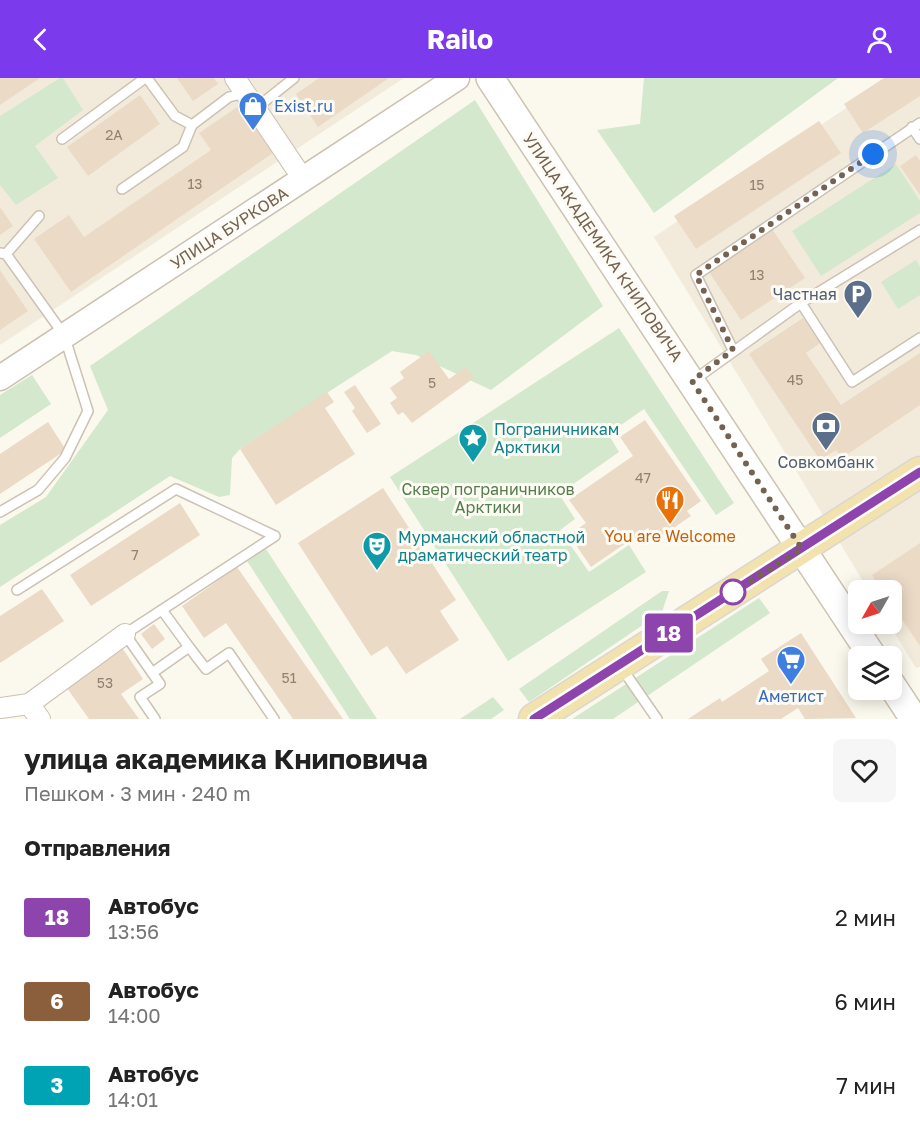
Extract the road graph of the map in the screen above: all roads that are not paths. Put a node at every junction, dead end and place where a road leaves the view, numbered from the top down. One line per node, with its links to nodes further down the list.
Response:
1 (146, 78): 6 (lane); 8 (lane)
2 (294, 78): 5 (lane)
3 (457, 78): 10 (street, УЛИЦА БУРКОВА)
4 (490, 78): 20 (main road, УЛИЦА АКАДЕМИКА КНИПОВИЧА)
5 (245, 93): 6 (lane); 10 (street)
6 (192, 125): 11 (lane)
7 (916, 125): 9 (lane); 18 (lane)
8 (62, 139)
9 (920, 139)
10 (303, 179): 16 (street, УЛИЦА БУРКОВА)
11 (122, 189)
12 (39, 216): 14 (lane)
13 (920, 230): 15 (lane)
14 (3, 253): 16 (lane)
15 (801, 303): 17 (lane); 18 (lane)
16 (64, 336): 19 (street, УЛИЦА БУРКОВА); 22 (lane)
17 (920, 338)
18 (733, 350): 20 (lane)
19 (0, 378)
20 (692, 381): 23 (main road, УЛИЦА АКАДЕМИКА КНИПОВИЧА)
21 (920, 472): 23 (main road)
22 (0, 512)
23 (802, 549): 27 (main road, УЛИЦА АКАДЕМИКА КНИПОВИЧА); 29 (main road)
24 (17, 590): 25 (lane)
25 (162, 610): 26 (lane); 28 (lane)
26 (125, 634): 30 (lane); 34 (street)
27 (866, 646)
28 (189, 647): 30 (lane); 36 (lane)
29 (620, 664): 37 (main road); 38 (lane)
30 (152, 673): 35 (lane)
31 (902, 698): 33 (main road)
32 (0, 708): 34 (street)
33 (912, 710)
34 (34, 711)
35 (155, 719)
36 (274, 719)
37 (534, 719)
38 (657, 719)

